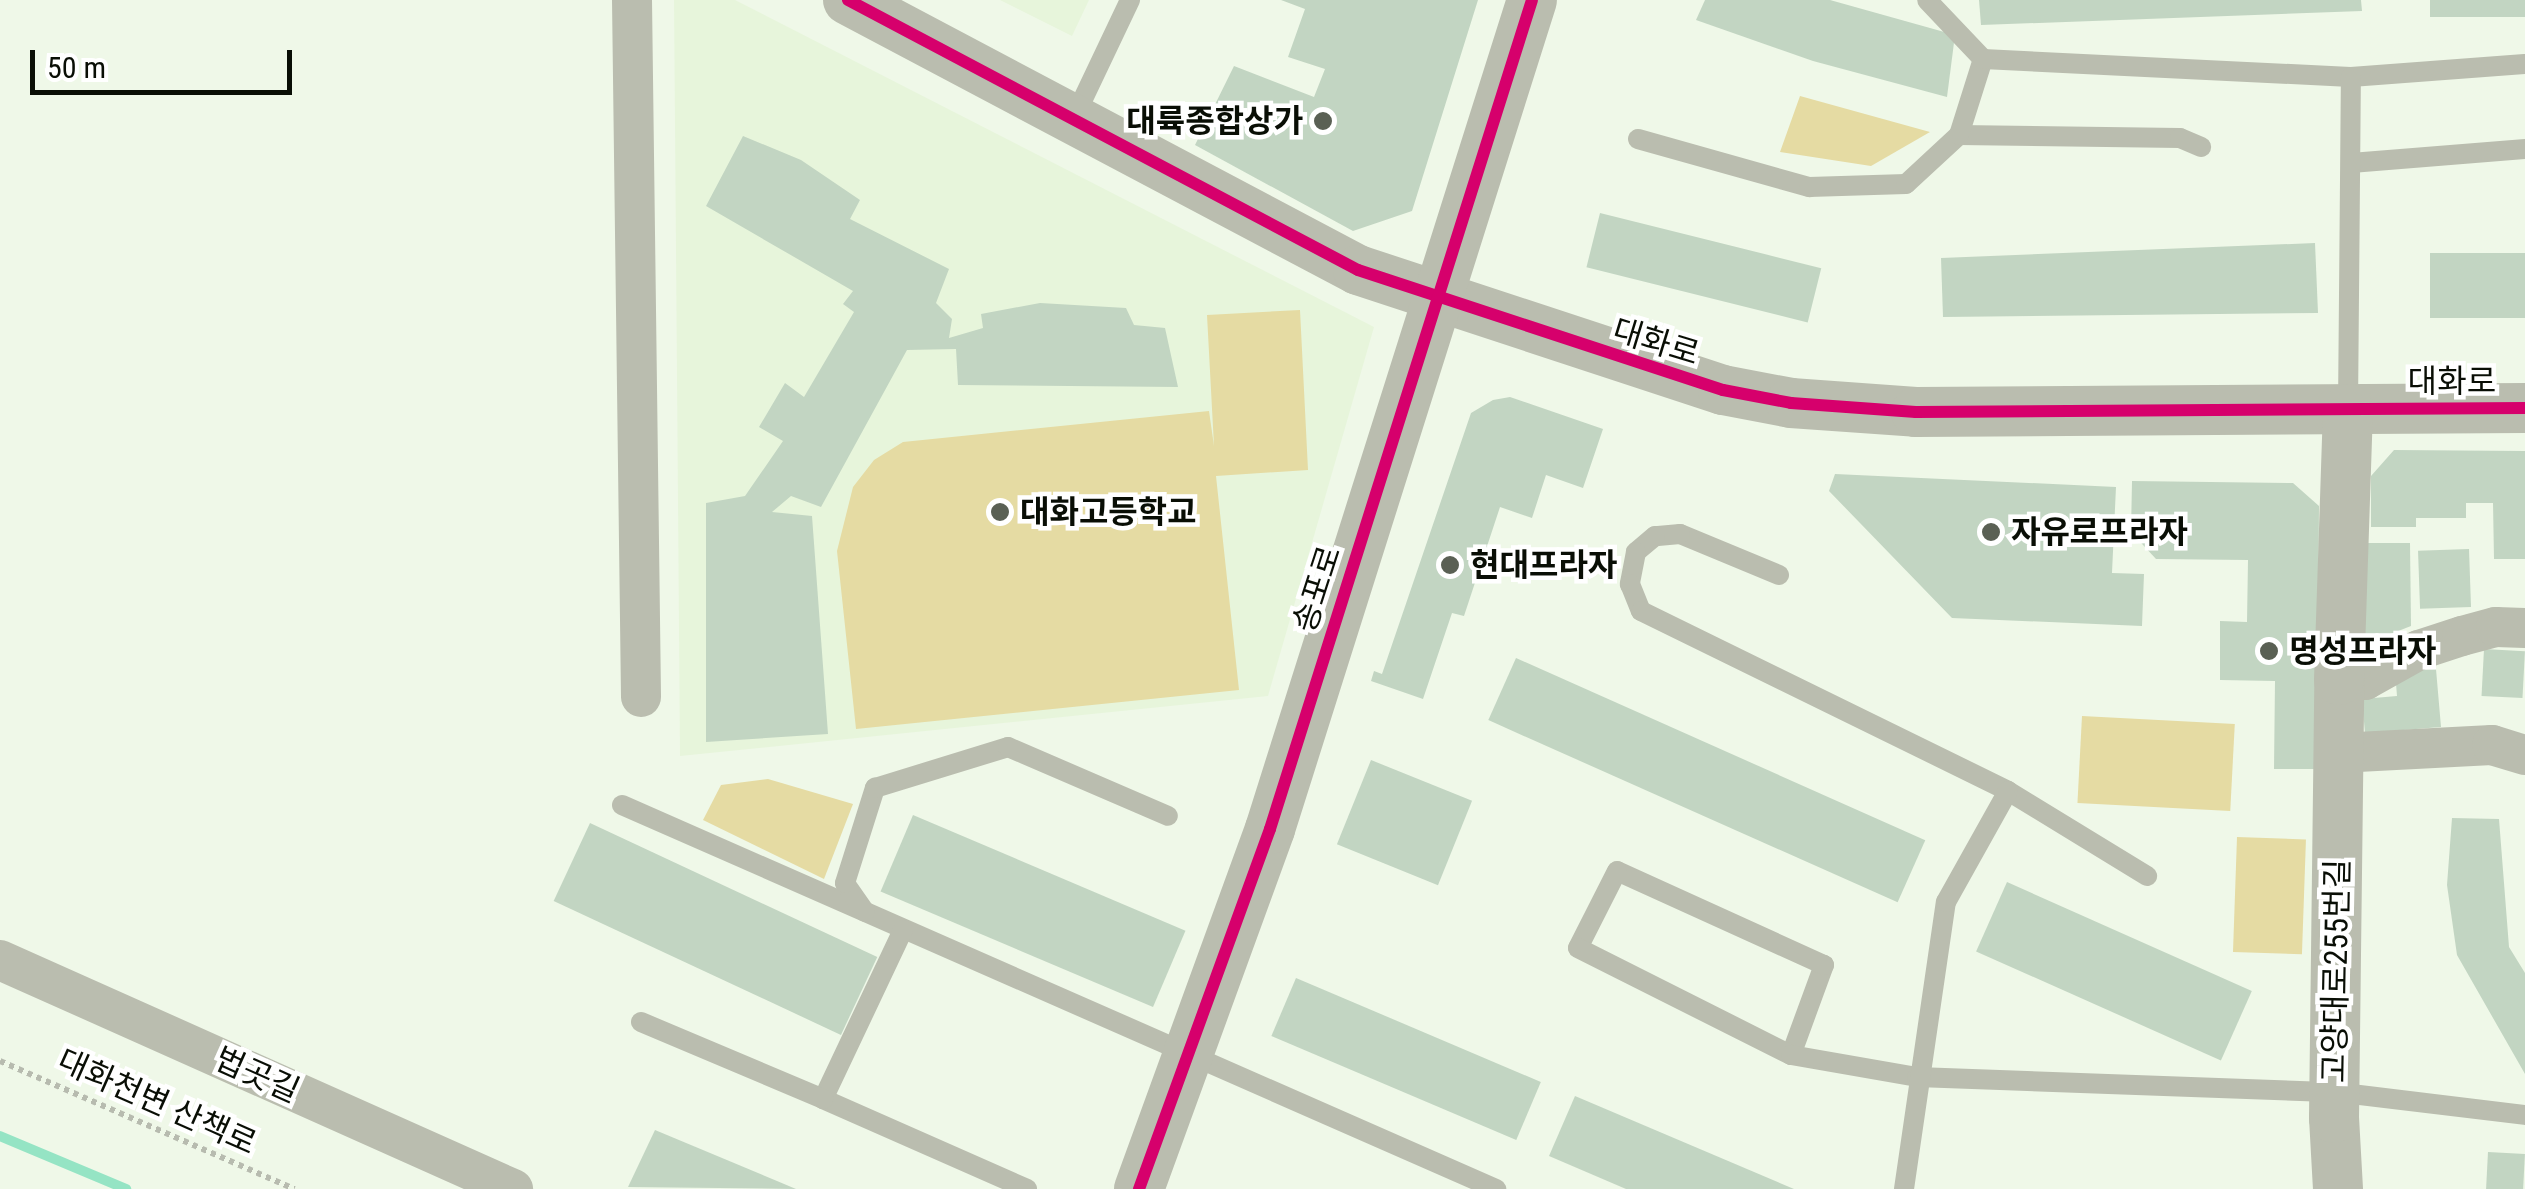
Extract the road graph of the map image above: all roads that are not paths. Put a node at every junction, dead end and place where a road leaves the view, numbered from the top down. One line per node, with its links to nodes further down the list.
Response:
1 (632, 0): 21 (street)
2 (848, 0): 9 (street, 대화로)
3 (1130, 0): 9 (lane)
4 (1532, 0): 15 (street, 송포로)
5 (1927, 0): 6 (lane)
6 (1983, 59): 8 (lane); 10 (lane)
7 (2525, 64): 8 (lane)
8 (2351, 77): 14 (lane)
9 (1073, 120): 15 (street, 대화로)
10 (1960, 135): 11 (lane); 12 (lane)
11 (1638, 139)
12 (2201, 147)
13 (2525, 149): 14 (lane)
14 (2351, 164): 17 (lane)
15 (1437, 299): 17 (street, 대화로); 32 (street, 송포로)
16 (2525, 408): 17 (street, 대화로)
17 (2348, 409): 20 (street, 고양대로255번길)
18 (1779, 575): 24 (lane)
19 (2525, 628): 20 (street)
20 (2339, 680): 22 (street, 고양대로255번길)
21 (641, 696)
22 (2338, 752): 23 (street); 35 (street, 고양대로255번길)
23 (2525, 755)
24 (2008, 791): 27 (lane); 34 (lane)
25 (622, 805): 28 (lane)
26 (1168, 816): 28 (lane)
27 (2147, 876)
28 (866, 913): 29 (lane)
29 (903, 930): 32 (lane); 36 (lane)
30 (0, 960): 39 (street, 법곳길)
31 (641, 1022): 36 (lane)
32 (1188, 1055): 38 (lane); 41 (street, 송포로)
33 (1791, 1055): 33 (lane); 34 (lane)
34 (1918, 1077): 35 (lane); 42 (lane)
35 (2335, 1092): 37 (lane); 43 (street, 고양대로255번길)
36 (823, 1099): 40 (lane)
37 (2525, 1115)
38 (1490, 1188)
39 (513, 1189)
40 (1028, 1189)
41 (1139, 1189)
42 (1904, 1189)
43 (2338, 1189)

